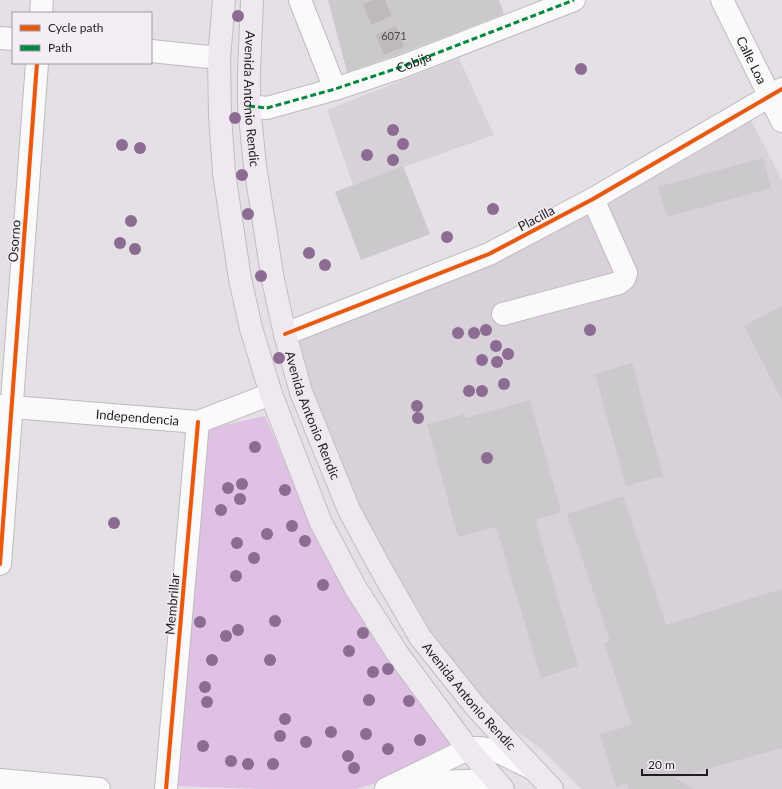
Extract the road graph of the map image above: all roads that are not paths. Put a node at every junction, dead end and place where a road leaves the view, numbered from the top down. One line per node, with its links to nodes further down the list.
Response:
1 (42, 0): 7 (street)
2 (224, 0): 11 (main road)
3 (252, 0): 15 (main road, Avenida Antonio Rendic)
4 (300, 0): 13 (street)
5 (574, 0): 13 (street, Cobija)
6 (722, 0): 14 (street, Calle Loa)
7 (41, 12)
8 (0, 38): 9 (street)
9 (12, 39)
10 (152, 51): 11 (street)
11 (219, 58): 20 (main road)
12 (37, 64): 21 (street, Osorno)
13 (335, 89): 15 (street, Cobija)
14 (776, 93): 16 (street, Calle Loa); 17 (street, Placilla)
15 (250, 106): 19 (main road, Avenida Antonio Rendic)
16 (782, 121)
17 (593, 199): 18 (street); 19 (street, Placilla)
18 (503, 314)
19 (285, 334): 25 (main road, Avenida Antonio Rendic)
20 (271, 394): 22 (street, Independencia); 24 (main road)
21 (6, 407): 22 (street, Independencia); 23 (street, Osorno)
22 (198, 422): 30 (street, Membrillar)
23 (0, 564)
24 (468, 749): 25 (street, Avenida Antonio Rendic); 27 (main road); 28 (street)
25 (534, 770): 31 (main road, Avenida Antonio Rendic)
26 (0, 780): 29 (street)
27 (498, 785): 28 (street)
28 (393, 786)
29 (99, 789)
30 (166, 789)
31 (552, 789)

